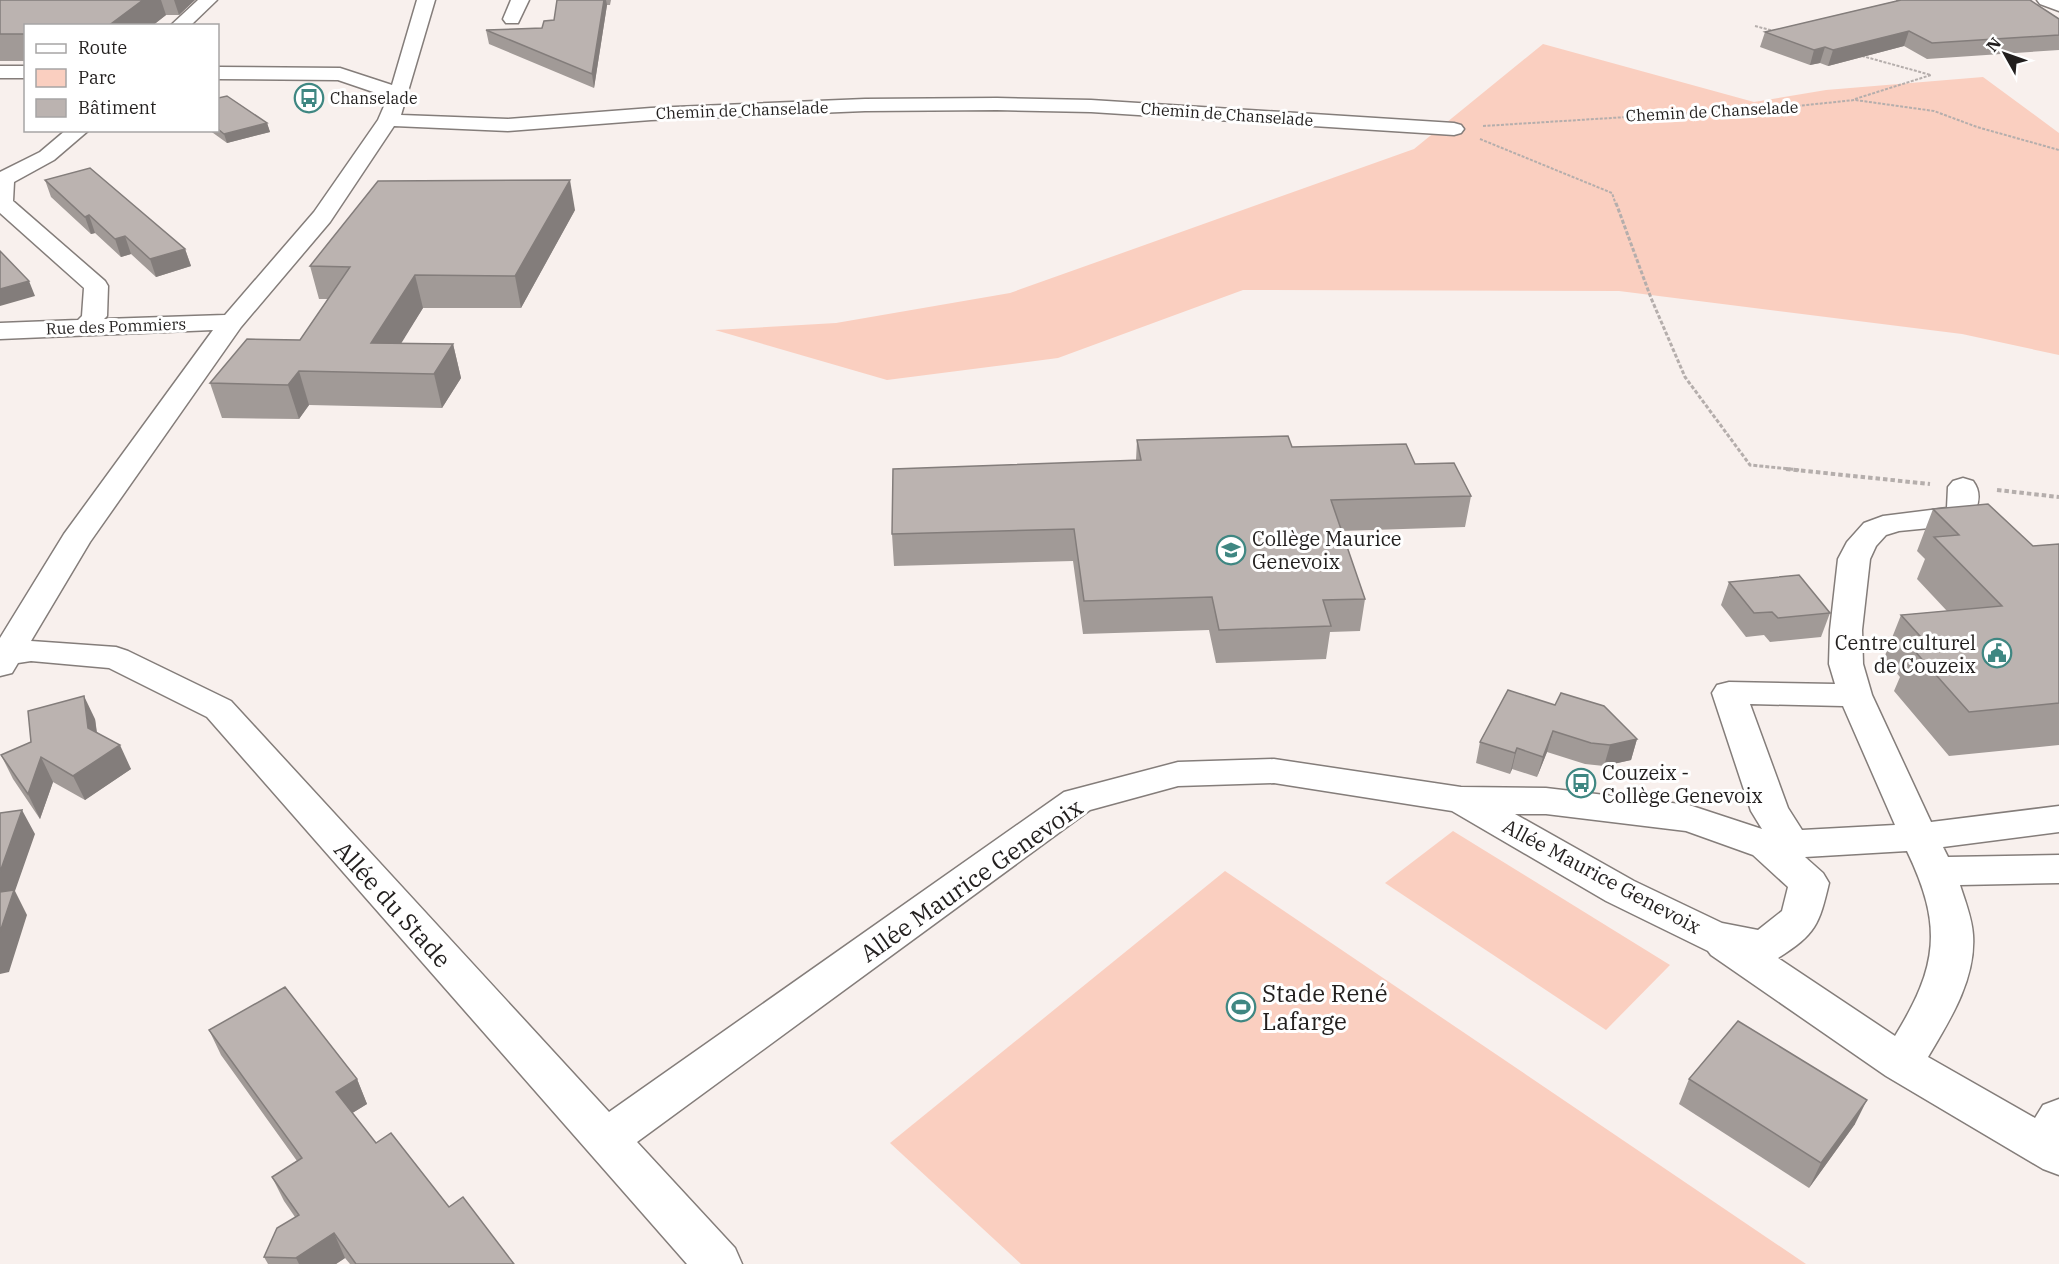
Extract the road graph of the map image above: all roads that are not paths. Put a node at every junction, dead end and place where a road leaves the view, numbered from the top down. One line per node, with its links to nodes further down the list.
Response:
1 (208, 0): 7 (street)
2 (426, 0): 12 (street)
3 (520, 0): 6 (street)
4 (2046, 0): 5 (street)
5 (2059, 6)
6 (512, 19)
7 (181, 24)
8 (0, 72): 9 (street)
9 (24, 72)
10 (219, 73): 12 (street)
11 (340, 93): 12 (street)
12 (399, 94): 13 (street)
13 (388, 120): 14 (street, Chemin de Chanselade); 17 (street)
14 (1454, 129)
15 (77, 132): 16 (street)
16 (2, 178): 18 (street)
17 (232, 322): 18 (street, Rue des Pommiers); 21 (street)
18 (86, 327): 19 (street, Rue des Pommiers)
19 (0, 331)
20 (1963, 487): 22 (street)
21 (4, 659): 31 (street, Allée du Stade)
22 (1855, 695): 25 (street); 26 (street)
23 (1461, 800): 25 (street, Allée Maurice Genevoix); 28 (street, Allée Maurice Genevoix); 31 (street, Allée Maurice Genevoix)
24 (2059, 819): 26 (street)
25 (1780, 845): 26 (street); 28 (street, Allée Maurice Genevoix)
26 (1928, 854): 27 (street); 29 (street)
27 (2059, 869)
28 (1714, 937): 29 (street)
29 (1902, 1063): 30 (street)
30 (2054, 1139)
31 (605, 1140): 32 (street, Allée du Stade)
32 (718, 1264)

